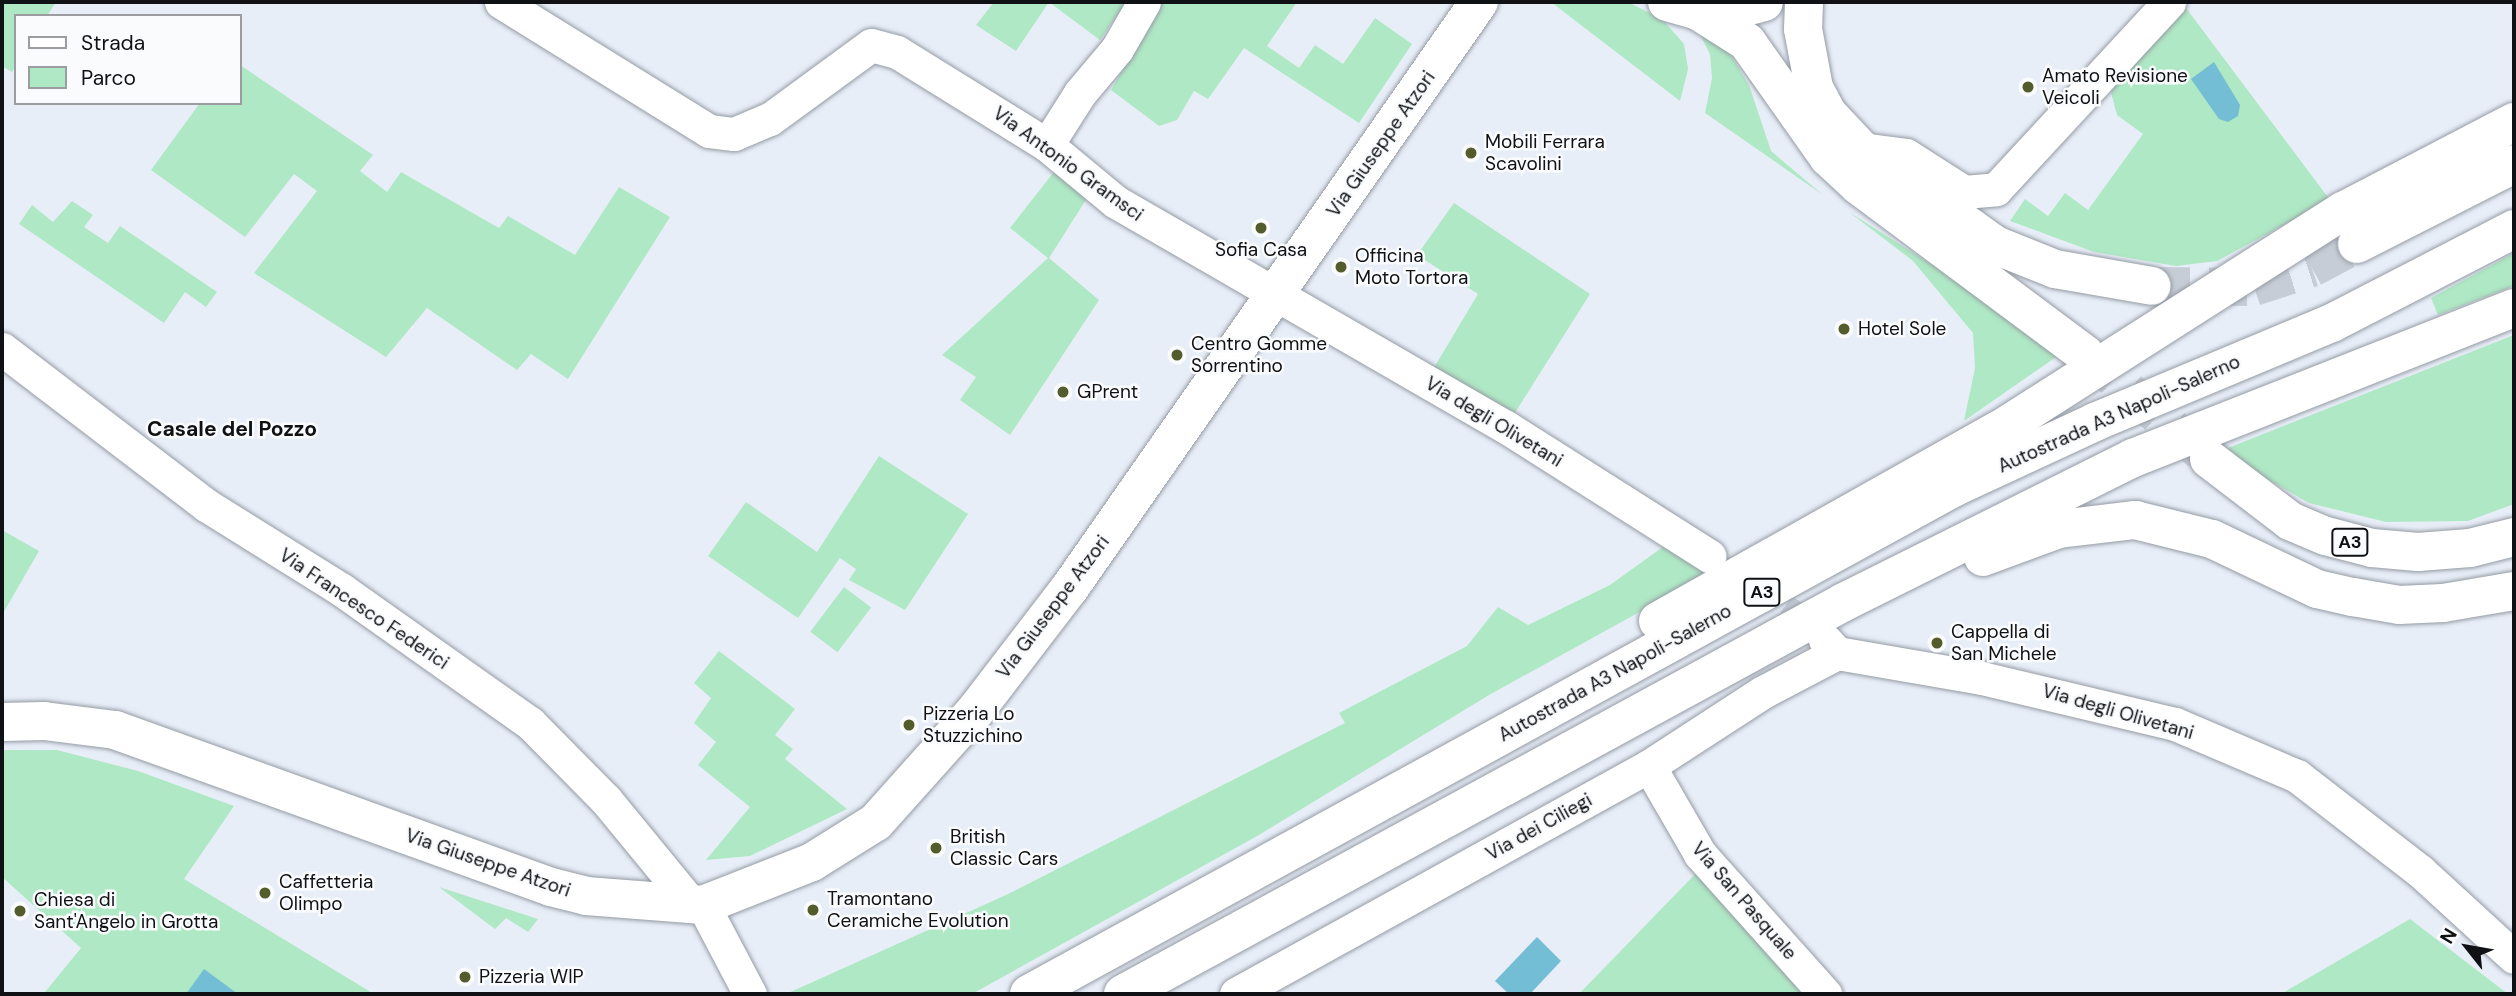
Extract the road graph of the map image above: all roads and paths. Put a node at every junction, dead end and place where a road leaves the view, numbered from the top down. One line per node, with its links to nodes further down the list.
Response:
1 (501, 2): 9 (street, Via Antonio Gramsci)
2 (1144, 2): 9 (street)
3 (1479, 2): 15 (main road, Via Giuseppe Atzori)
4 (1764, 2): 7 (main road)
5 (1804, 2): 10 (main road)
6 (2169, 2): 10 (street)
7 (1683, 6): 18 (main road)
8 (2514, 122): 27 (main road)
9 (1047, 145): 15 (street, Via Antonio Gramsci)
10 (1861, 149): 14 (main road)
11 (2514, 164): 13 (main road)
12 (2514, 229): 27 (main road, Autostrada A3 Napoli-Salerno / A3)
13 (2357, 244)
14 (2152, 286)
15 (1277, 293): 21 (street, Via degli Olivetani); 28 (main road, Via Giuseppe Atzori)
16 (2514, 308): 23 (main road, A3)
17 (2, 349): 28 (street, Via Francesco Federici)
18 (2085, 354)
19 (2209, 459): 20 (main road, A3)
20 (2514, 537)
21 (1709, 556)
22 (2514, 591): 23 (main road, A3)
23 (1844, 601): 32 (main road, A3)
24 (1831, 647): 26 (street, Via dei Ciliegi); 29 (street, Via degli Olivetani)
25 (2, 722): 28 (main road, Via Giuseppe Atzori)
26 (1649, 766): 33 (street, Via dei Ciliegi); 34 (street, Via San Pasquale)
27 (1400, 792): 31 (main road, Autostrada A3 Napoli-Salerno / A3)
28 (698, 906): 30 (street, Via Francesco Federici)
29 (2514, 957)
30 (750, 994)
31 (1029, 994)
32 (1123, 994)
33 (1236, 994)
34 (1825, 994)

